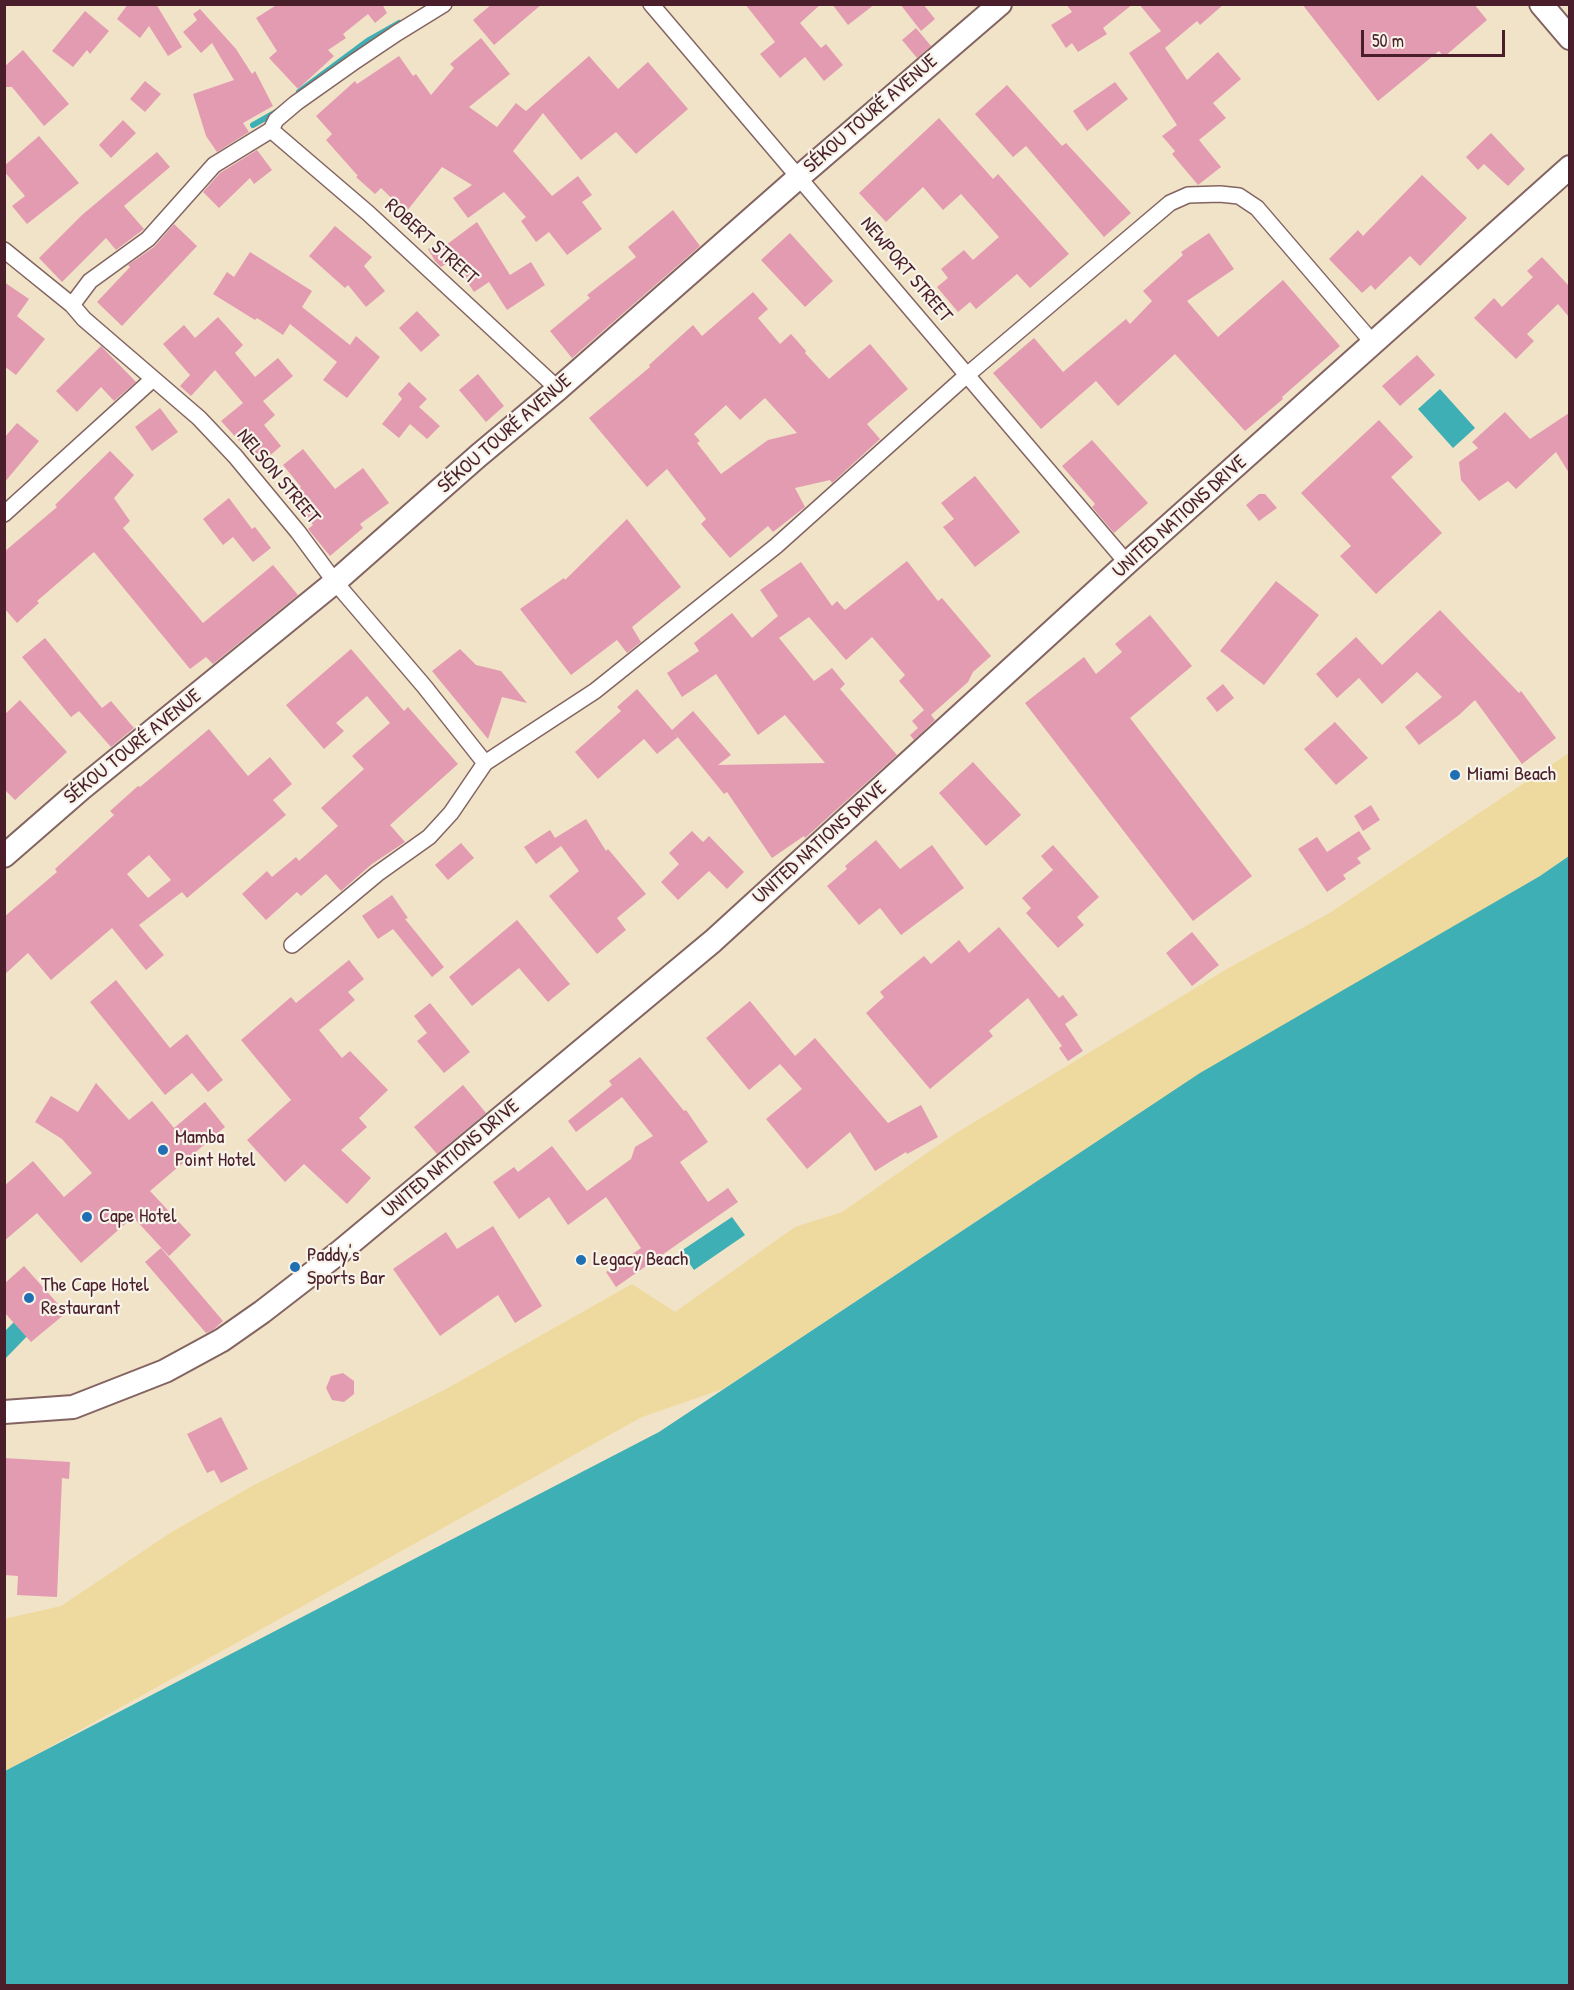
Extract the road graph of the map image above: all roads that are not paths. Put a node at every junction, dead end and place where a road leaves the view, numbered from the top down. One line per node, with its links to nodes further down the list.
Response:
1 (444, 4): 6 (street)
2 (651, 4): 8 (street, NEWPORT STREET)
3 (1000, 4): 8 (street, SÉKOU TOURÉ AVENUE)
4 (1541, 4): 5 (street)
5 (1569, 38)
6 (271, 130): 10 (street); 14 (street, ROBERT STREET)
7 (1569, 167): 11 (street, UNITED NATIONS DRIVE)
8 (799, 177): 12 (street, NEWPORT STREET); 14 (street, SÉKOU TOURÉ AVENUE)
9 (4, 250): 10 (street, NELSON STREET)
10 (72, 305): 13 (street, NELSON STREET)
11 (1373, 343): 12 (street); 16 (street, UNITED NATIONS DRIVE)
12 (968, 375): 16 (street, NEWPORT STREET); 18 (street)
13 (153, 379): 15 (street); 17 (street, NELSON STREET)
14 (558, 389): 17 (street, SÉKOU TOURÉ AVENUE)
15 (4, 514)
16 (1127, 563): 21 (street, UNITED NATIONS DRIVE)
17 (335, 582): 18 (street, NELSON STREET); 19 (street, SÉKOU TOURÉ AVENUE)
18 (485, 764): 20 (street)
19 (4, 856)
20 (292, 945)
21 (4, 1412)

